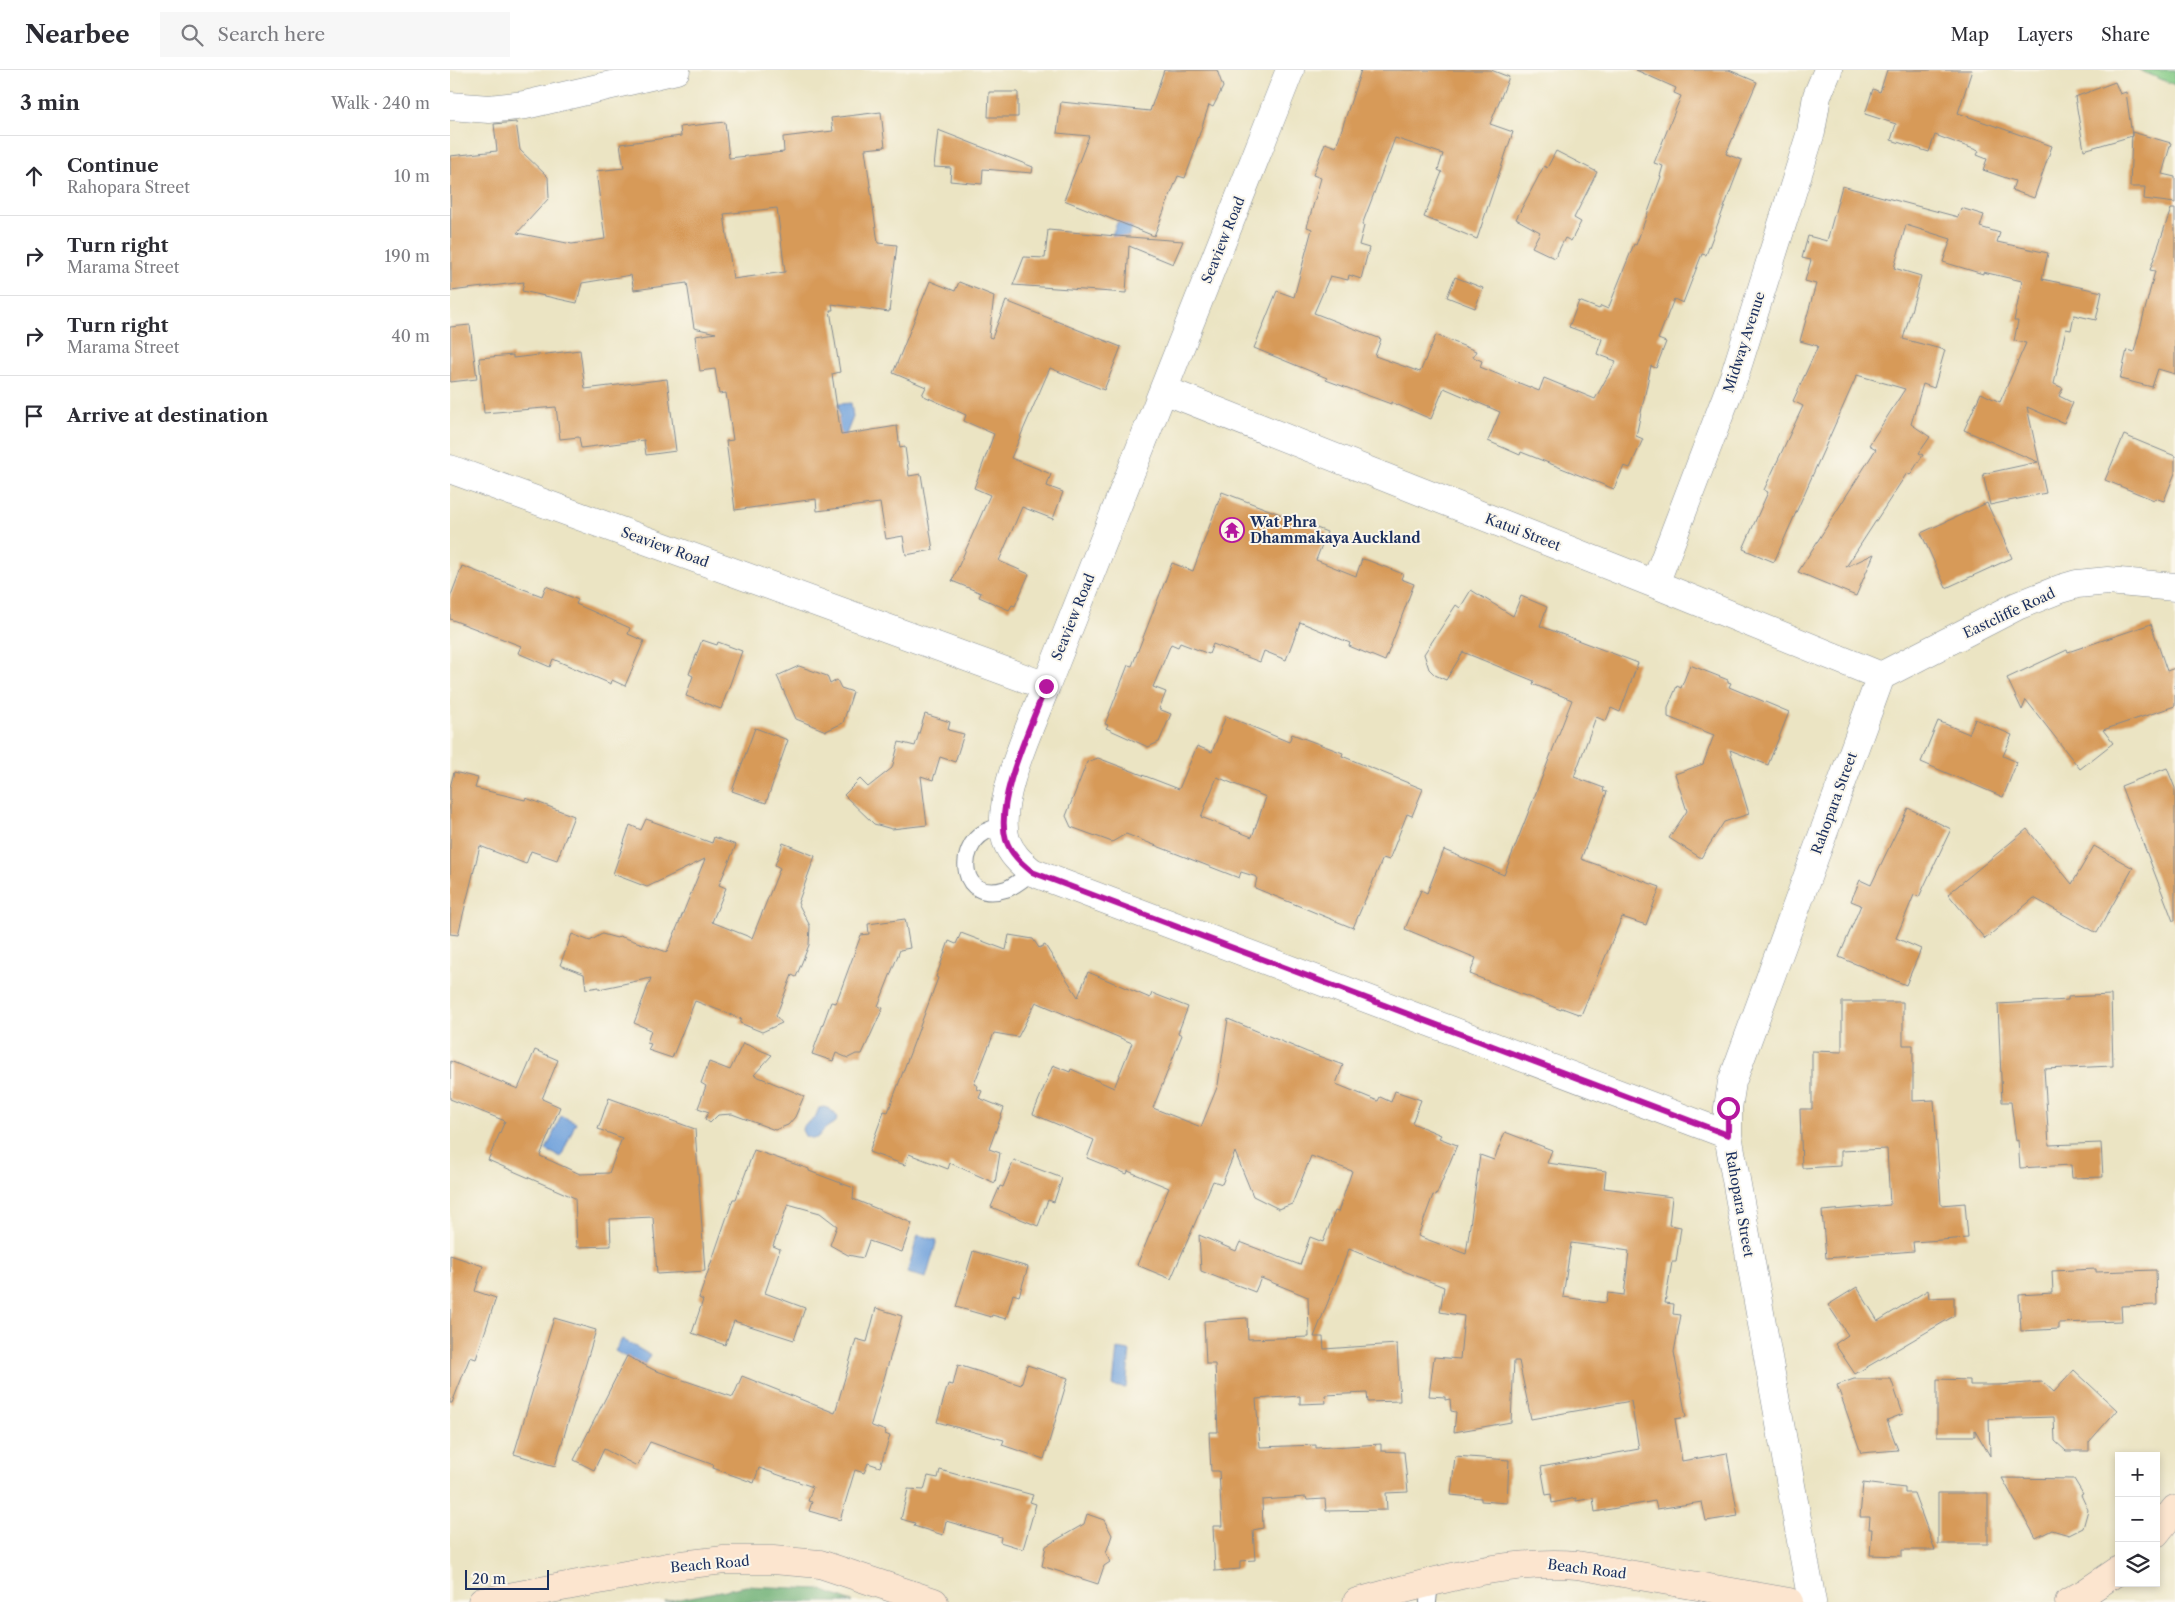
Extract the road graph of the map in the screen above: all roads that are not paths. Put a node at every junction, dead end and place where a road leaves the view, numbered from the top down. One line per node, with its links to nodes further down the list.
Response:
1 (676, 70): 6 (street)
2 (1290, 70): 7 (street, Seaview Road)
3 (1806, 70): 5 (street)
4 (1828, 70): 5 (street, Midway Avenue)
5 (1817, 96): 9 (street, Midway Avenue)
6 (450, 106)
7 (1164, 390): 9 (street, Katui Street); 12 (street, Seaview Road)
8 (450, 469): 12 (street, Seaview Road)
9 (1655, 584): 11 (street, Katui Street)
10 (2175, 587): 11 (street, Eastcliffe Road)
11 (1881, 676): 15 (street, Rahopara Street)
12 (1046, 686): 13 (street)
13 (1004, 825): 14 (street); 14 (lane)
14 (1032, 872): 15 (street)
15 (1728, 1135): 24 (street, Rahopara Street)
16 (2175, 1509): 17 (main road)
17 (2160, 1528)
18 (2115, 1573): 25 (main road)
19 (1429, 1592): 22 (main road, Beach Road); 23 (main road, Beach Road)
20 (482, 1602): 21 (main road, Beach Road)
21 (934, 1602)
22 (1357, 1602)
23 (1789, 1602)
24 (1812, 1602)
25 (2069, 1602)

